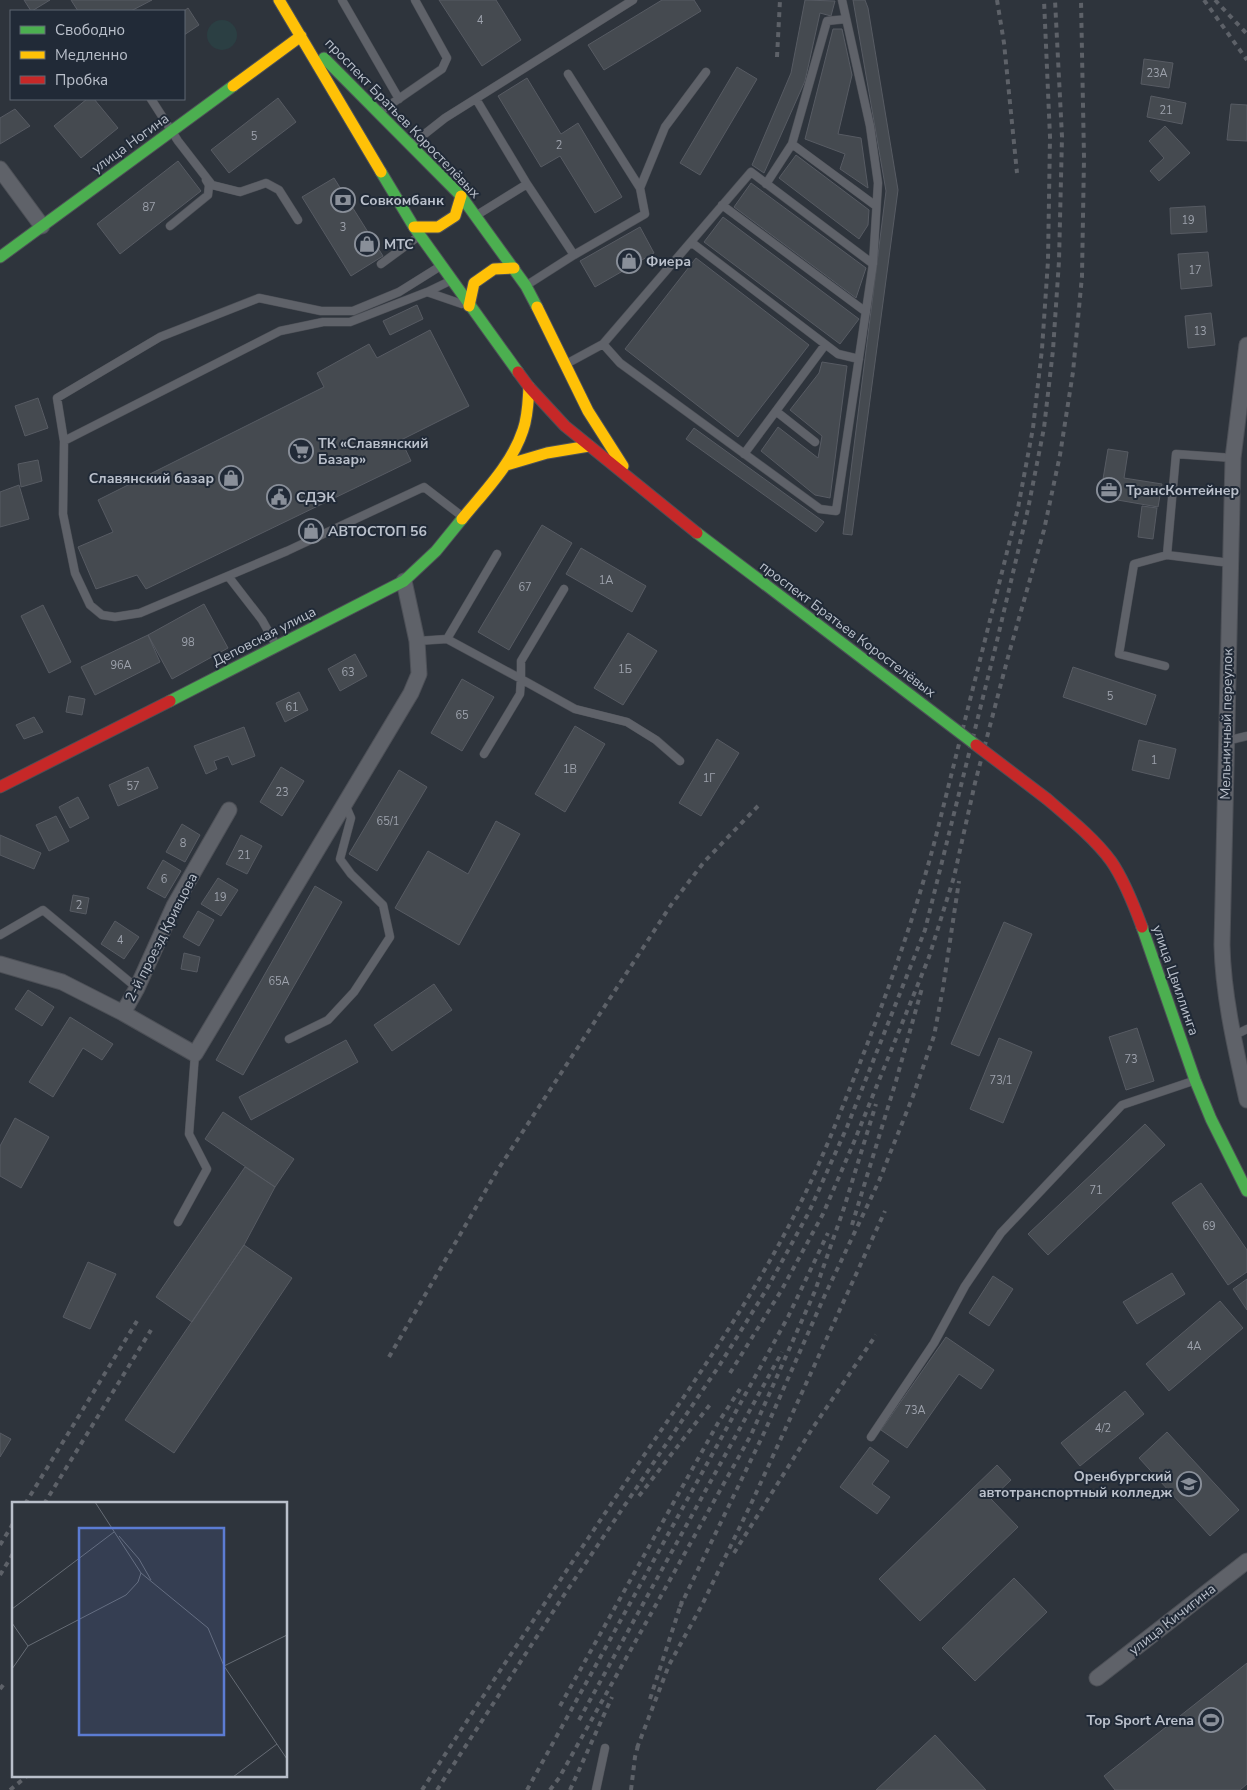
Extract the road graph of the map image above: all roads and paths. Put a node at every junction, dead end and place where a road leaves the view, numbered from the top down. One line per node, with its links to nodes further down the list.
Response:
1 (279, 0): 7 (main road, проспект Братьев Коростелёвых)
2 (342, 0): 10 (lane)
3 (415, 0): 10 (lane)
4 (633, 0): 11 (lane)
5 (842, 0): 6 (lane)
6 (846, 19): 15 (lane); 23 (lane)
7 (301, 36): 13 (main road, проспект Братьев Коростелёвых); 14 (main road, улица Ногина); 28 (main road, проспект Братьев Коростелёвых)
8 (706, 72): 20 (lane)
9 (568, 74): 20 (lane)
10 (399, 98): 13 (lane)
11 (476, 98): 16 (lane); 18 (lane)
12 (152, 100): 14 (lane)
13 (379, 112): 16 (main road, проспект Братьев Коростелёвых)
14 (175, 136): 25 (lane); 26 (main road, улица Ногина); 27 (lane)
15 (792, 144): 19 (lane); 23 (lane)
16 (411, 145): 21 (main road, проспект Братьев Коростелёвых)
17 (0, 169): 26 (street)
18 (528, 184): 24 (lane); 30 (lane)
19 (766, 184): 22 (lane); 33 (lane)
20 (640, 188): 30 (lane)
21 (461, 196): 24 (main road, проспект Братьев Коростелёвых); 28 (main road)
22 (722, 204): 29 (lane); 40 (lane)
23 (876, 206): 33 (lane)
24 (475, 216): 35 (main road, проспект Братьев Коростелёвых)
25 (298, 220)
26 (42, 226): 31 (main road, улица Ногина)
27 (170, 226)
28 (417, 231): 32 (lane); 34 (main road, проспект Братьев Коростелёвых)
29 (691, 242): 41 (lane); 42 (lane)
30 (574, 255): 37 (lane)
31 (0, 257)
32 (381, 264)
33 (873, 264): 40 (lane)
34 (441, 266): 36 (main road, проспект Братьев Коростелёвых); 48 (lane)
35 (514, 268): 37 (main road, проспект Братьев Коростелёвых); 39 (main road)
36 (451, 280): 38 (lane); 39 (main road, проспект Братьев Коростелёвых)
37 (526, 286): 45 (main road, проспект Братьев Коростелёвых)
38 (427, 292): 39 (lane); 48 (lane)
39 (469, 306): 46 (main road, проспект Братьев Коростелёвых)
40 (866, 312): 44 (lane)
41 (603, 344): 45 (lane); 51 (lane)
42 (825, 345): 44 (lane); 47 (lane)
43 (1247, 345): 52 (street, Мельничный переулок)
44 (859, 359): 51 (lane)
45 (566, 364): 54 (main road, проспект Братьев Коростелёвых)
46 (529, 387): 50 (main road, проспект Братьев Коростелёвых); 53 (main road, Деповская улица)
47 (777, 412): 49 (lane); 51 (lane)
48 (64, 441): 59 (lane)
49 (815, 442)
50 (589, 446): 53 (main road); 54 (main road, проспект Братьев Коростелёвых)
51 (744, 454)
52 (1233, 458): 57 (lane); 58 (street, Мельничный переулок)
53 (506, 465): 55 (main road, Деповская улица)
54 (633, 481): 72 (main road, проспект Братьев Коростелёвых, bridge)
55 (464, 518): 59 (lane); 60 (main road, Деповская улица)
56 (497, 554): 62 (lane)
57 (1167, 555): 58 (lane); 65 (lane)
58 (1230, 563): 68 (street, Мельничный переулок)
59 (228, 576): 64 (lane)
60 (404, 581): 63 (street); 64 (main road, Деповская улица)
61 (564, 589): 66 (lane)
62 (446, 639): 63 (lane); 66 (lane)
63 (417, 641): 73 (street)
64 (276, 647): 71 (main road, Деповская улица)
65 (1165, 666)
66 (521, 679): 69 (lane); 70 (lane)
67 (1247, 736): 68 (lane)
68 (1226, 740): 80 (street, Мельничный переулок)
69 (484, 754)
70 (680, 760)
71 (0, 787)
72 (1047, 799): 83 (main road, улица Цвиллинга)
73 (345, 804): 81 (lane); 82 (street)
74 (229, 810): 77 (street, 2-й проезд Кривцова)
75 (0, 935): 77 (lane)
76 (0, 964): 78 (street)
77 (136, 988): 78 (street, 2-й проезд Кривцова)
78 (123, 1013): 82 (street)
79 (1247, 1029): 80 (lane)
80 (1232, 1036): 84 (street, Мельничный переулок)
81 (289, 1039)
82 (195, 1054): 86 (lane)
83 (1195, 1080): 85 (main road, улица Цвиллинга); 87 (lane)
84 (1247, 1100)
85 (1247, 1191)
86 (178, 1222)
87 (871, 1437)
88 (1247, 1561): 89 (street, улица Кичигина)
89 (1097, 1678)
90 (604, 1748): 91 (lane)
91 (596, 1790)

